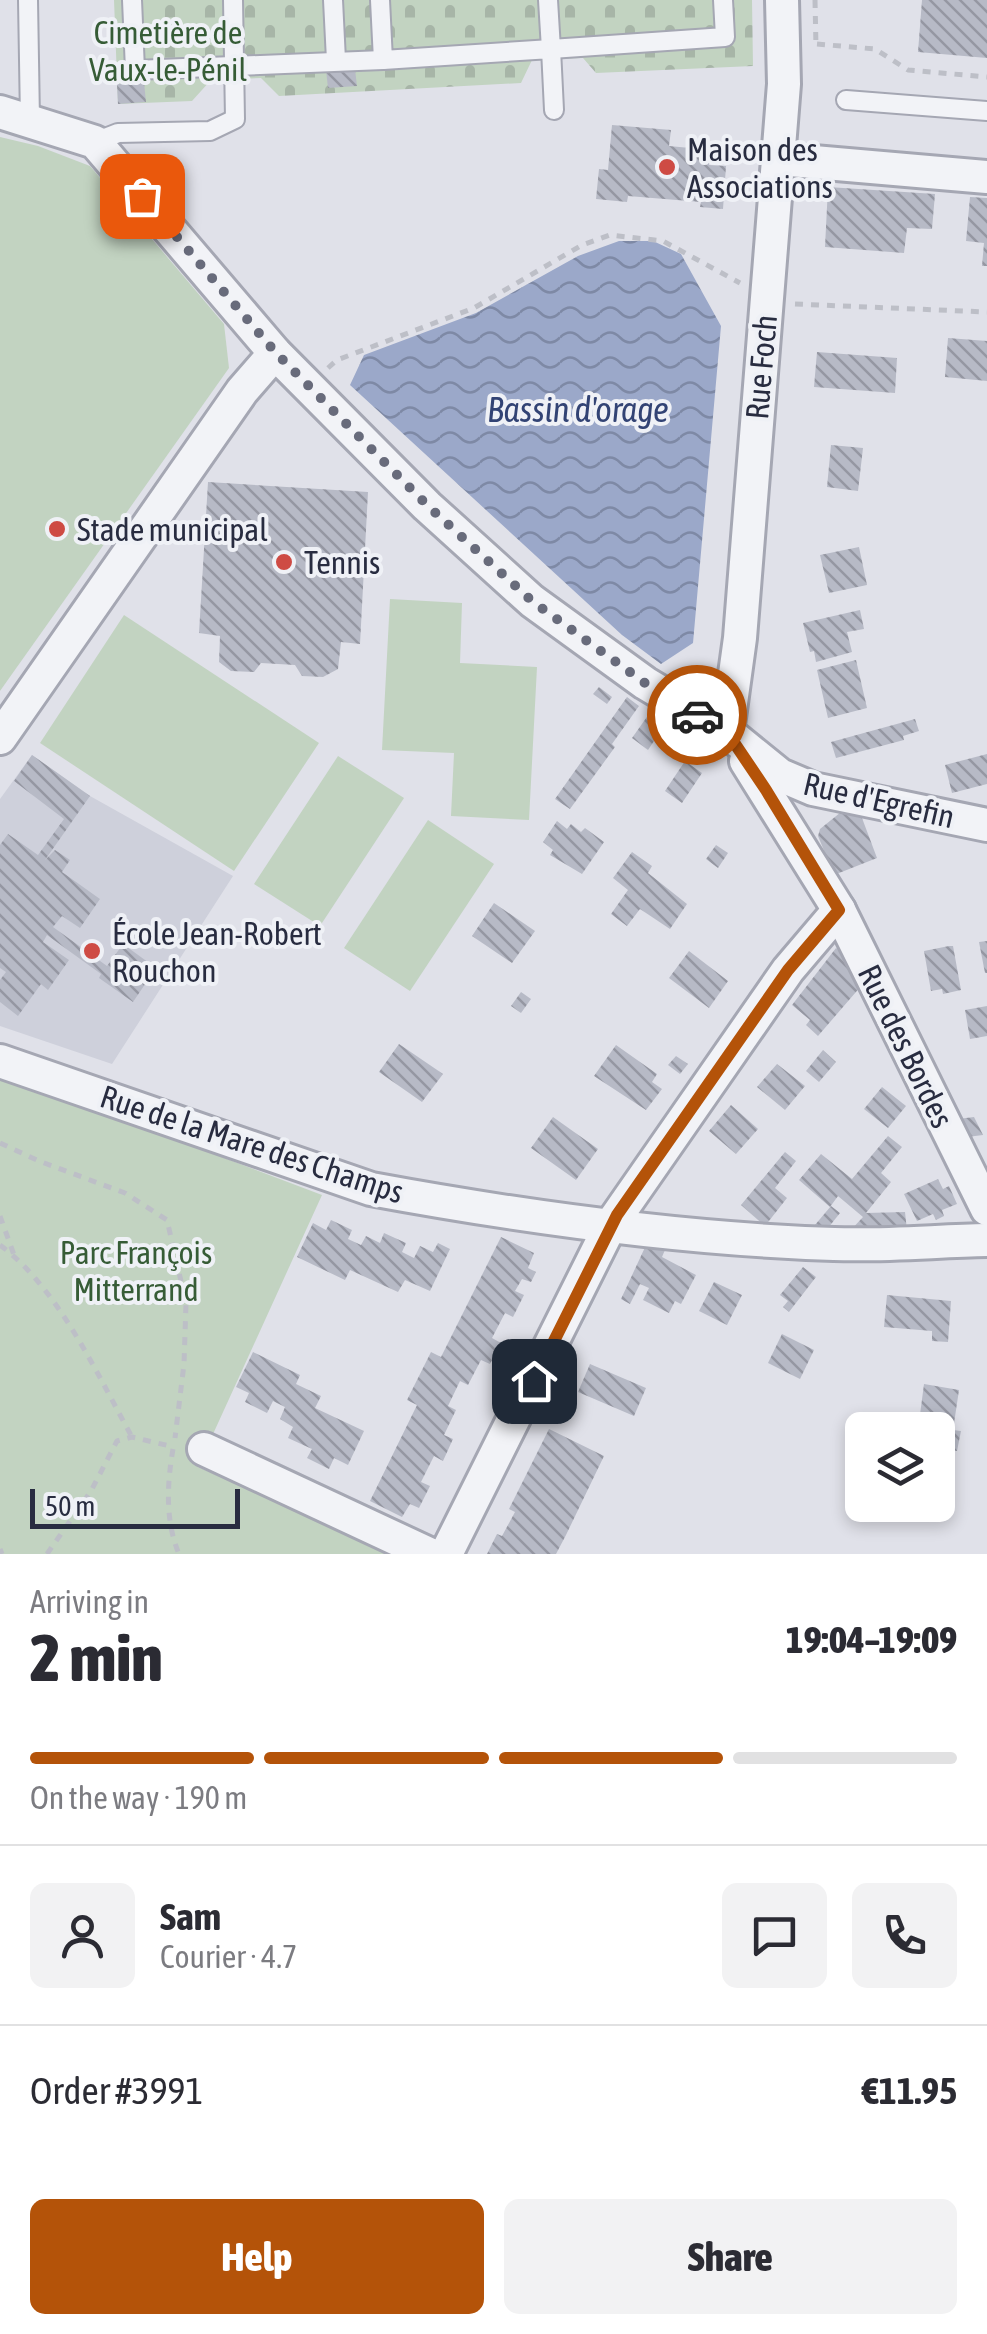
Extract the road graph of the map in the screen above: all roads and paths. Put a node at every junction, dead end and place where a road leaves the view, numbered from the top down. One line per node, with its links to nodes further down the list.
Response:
1 (28, 0): 18 (lane)
2 (132, 0): 13 (lane)
3 (232, 0): 13 (lane)
4 (333, 0): 11 (lane)
5 (380, 0): 12 (lane)
6 (548, 0): 10 (lane)
7 (723, 0): 10 (lane)
8 (782, 0): 20 (street, Rue Foch)
9 (816, 44): 14 (path)
10 (551, 49): 12 (lane); 16 (lane)
11 (336, 60): 12 (lane); 13 (lane)
12 (383, 60)
13 (235, 64): 19 (lane)
14 (987, 77)
15 (846, 100): 17 (lane)
16 (554, 110)
17 (987, 111)
18 (15, 116): 19 (street)
19 (96, 142): 24 (street, Rue d'Egrefin)
20 (779, 159): 21 (street); 22 (street, Rue Foch)
21 (987, 177)
22 (767, 295): 23 (path); 25 (path); 26 (street, Rue Foch)
23 (987, 312)
24 (276, 353): 25 (street, Rue d'Egrefin); 27 (street)
25 (307, 386): 26 (street, Rue d'Egrefin)
26 (727, 732): 28 (street, Rue d'Egrefin); 29 (street, Rue des Bordes)
27 (0, 738)
28 (987, 824)
29 (839, 910): 32 (street, Rue des Bordes); 34 (street)
30 (0, 1061): 34 (street, Rue de la Mare des Champs)
31 (0, 1143): 39 (path)
32 (987, 1208)
33 (0, 1216): 37 (path)
34 (610, 1226): 35 (street, Rue de la Mare des Champs); 43 (street)
35 (987, 1240)
36 (0, 1245): 37 (path)
37 (14, 1255): 38 (path)
38 (132, 1438): 39 (path); 40 (path)
39 (189, 1448): 41 (path); 42 (street)
40 (46, 1554)
41 (179, 1554)
42 (429, 1554)
43 (446, 1554)

